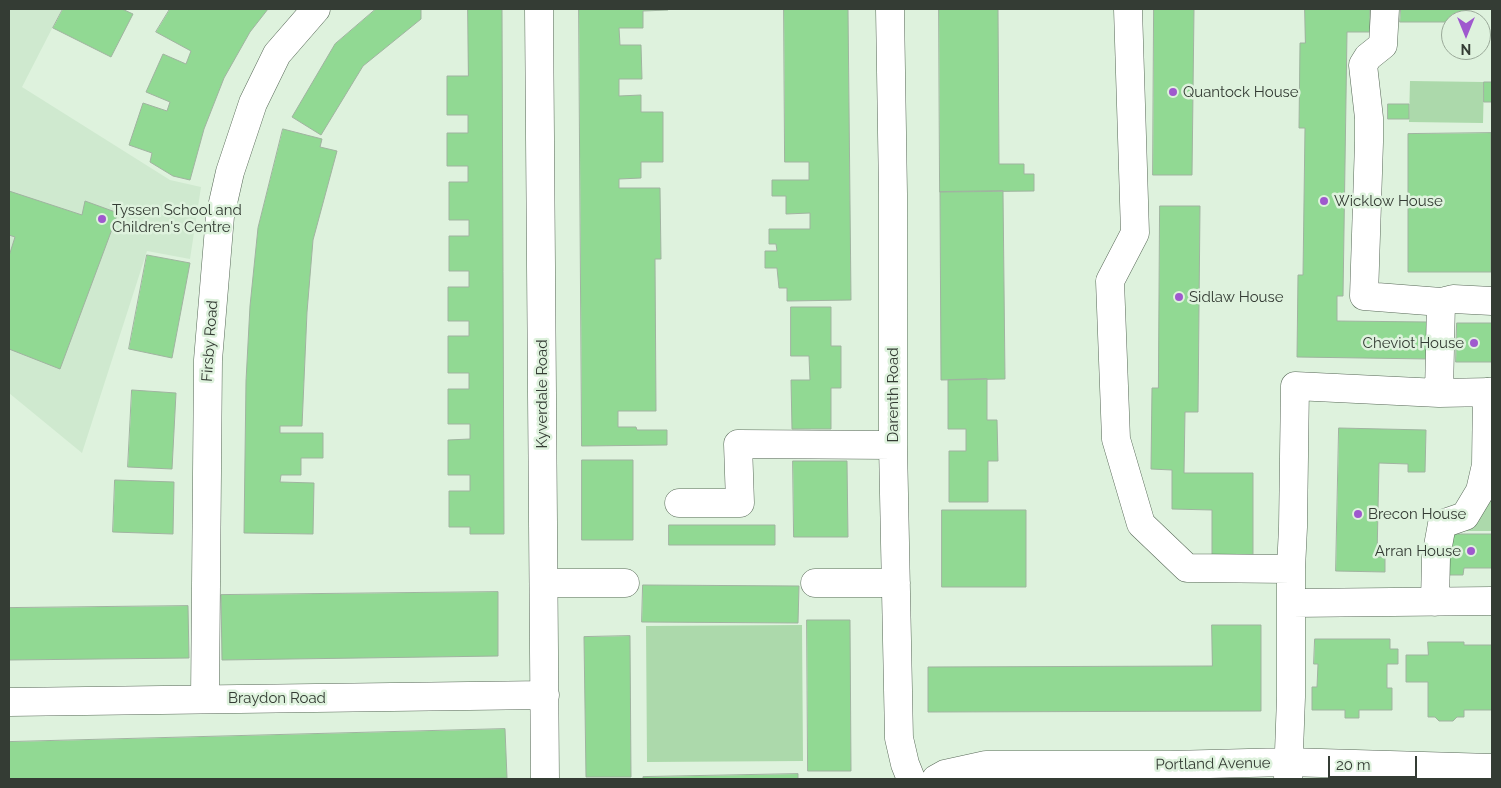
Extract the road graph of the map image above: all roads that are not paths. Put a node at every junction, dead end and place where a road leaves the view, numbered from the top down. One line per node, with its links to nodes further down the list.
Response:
1 (316, 9): 21 (street, Firsby Road)
2 (539, 9): 13 (street, Kyverdale Road)
3 (890, 9): 10 (street, Darenth Road)
4 (1128, 9): 12 (street)
5 (1385, 9): 7 (street)
6 (1492, 300): 7 (street)
7 (1441, 302): 9 (street)
8 (1490, 392): 9 (street); 18 (street)
9 (1439, 393): 12 (street)
10 (893, 445): 11 (street); 16 (street, Darenth Road)
11 (679, 503)
12 (1291, 569): 19 (street)
13 (544, 583): 14 (street); 20 (street, Kyverdale Road)
14 (625, 583)
15 (815, 583): 16 (street)
16 (896, 583): 26 (street, Darenth Road)
17 (1492, 601): 18 (street)
18 (1435, 602): 19 (street)
19 (1292, 603): 24 (street)
20 (545, 695): 21 (street, Braydon Road); 25 (street, Kyverdale Road)
21 (205, 698): 22 (street, Braydon Road)
22 (9, 702)
23 (1492, 768): 24 (street, Portland Avenue)
24 (1288, 771): 27 (street, Portland Avenue)
25 (546, 779)
26 (911, 779)
27 (936, 779)

